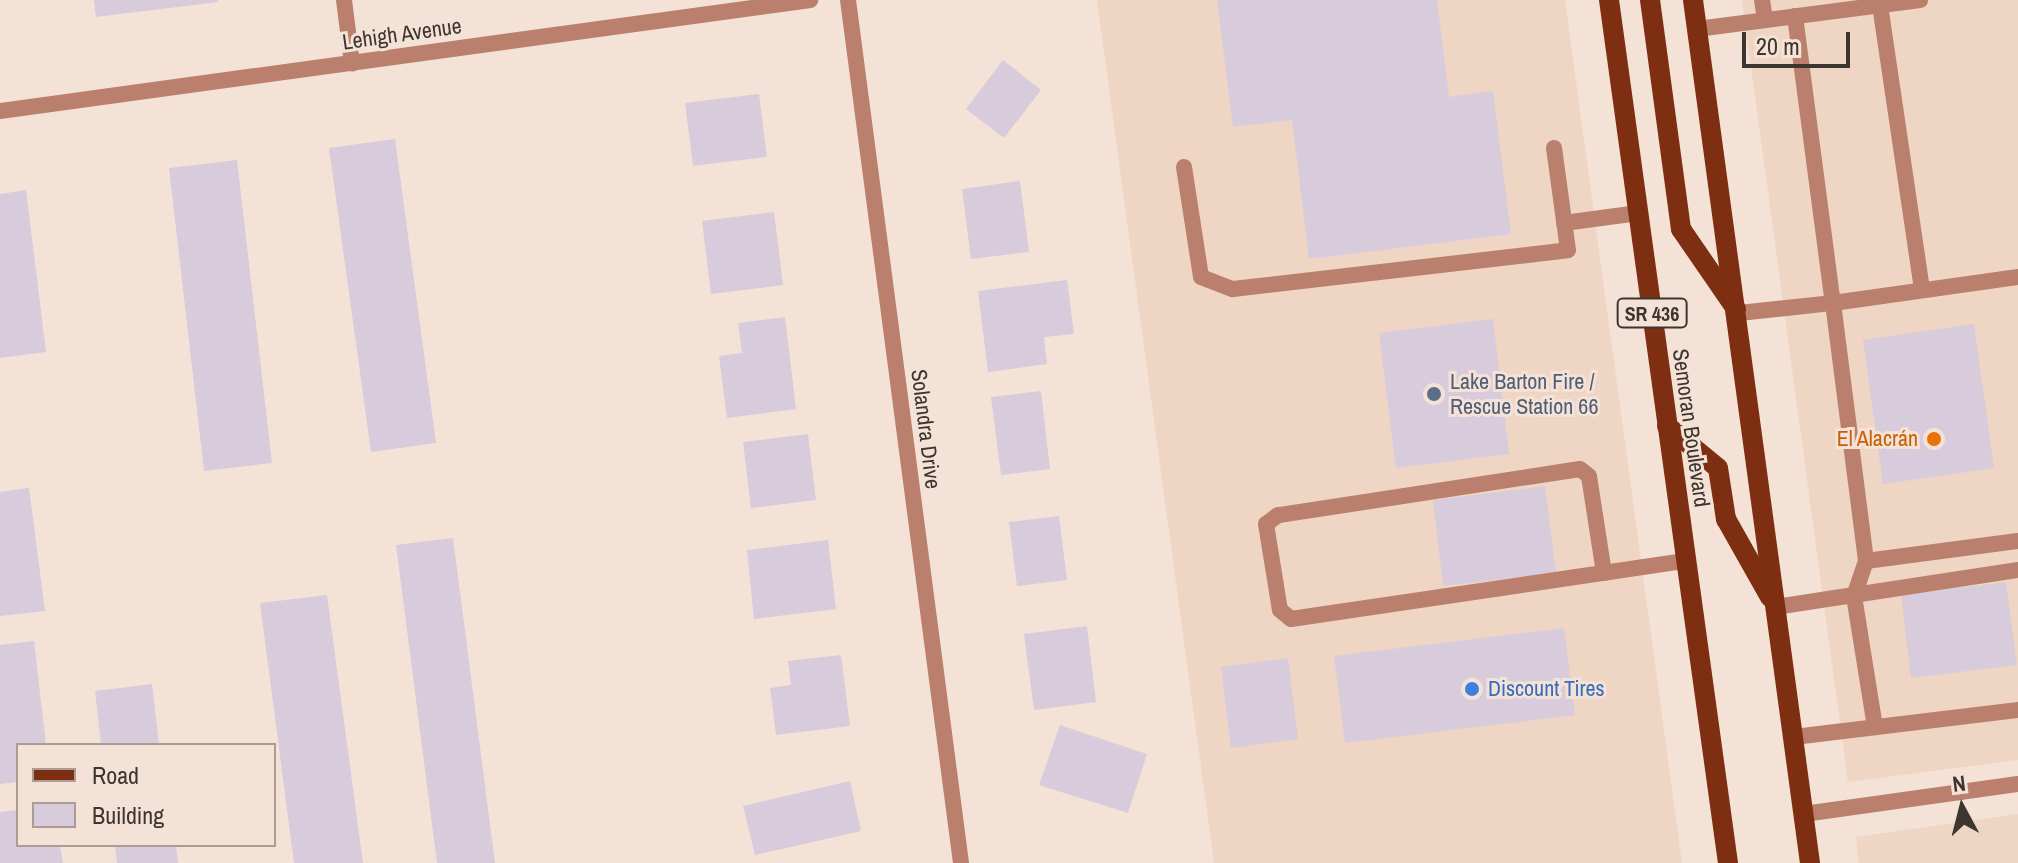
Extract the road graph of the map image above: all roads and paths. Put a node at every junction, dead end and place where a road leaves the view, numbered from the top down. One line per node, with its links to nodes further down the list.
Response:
1 (344, 0): 13 (street)
2 (810, 0): 13 (street, Lehigh Avenue)
3 (848, 0): 36 (street, Solandra Drive)
4 (1609, 0): 17 (main road, Semoran Boulevard / SR 436)
5 (1650, 0): 22 (main road)
6 (1693, 0): 12 (main road)
7 (1762, 0): 11 (street)
8 (1920, 0): 9 (street)
9 (1880, 5): 10 (street); 20 (street)
10 (1795, 16): 11 (street); 21 (street)
11 (1765, 20): 12 (street)
12 (1697, 29): 22 (main road)
13 (352, 63): 14 (street, Lehigh Avenue)
14 (0, 111)
15 (1554, 148): 18 (street)
16 (1184, 167): 18 (street)
17 (1638, 213): 18 (street); 23 (main road, Semoran Boulevard / SR 436)
18 (1564, 223)
19 (2018, 277): 20 (street)
20 (1922, 290): 21 (street)
21 (1833, 303): 22 (street); 26 (street)
22 (1739, 313): 30 (main road)
23 (1667, 426): 25 (main road, Semoran Boulevard / SR 436); 30 (main road)
24 (2018, 541): 26 (street)
25 (1685, 561): 28 (street); 37 (main road, Semoran Boulevard / SR 436)
26 (1866, 561): 29 (street)
27 (2018, 570): 29 (street)
28 (1604, 573): 28 (street)
29 (1854, 596): 30 (street); 32 (street)
30 (1776, 607): 33 (main road)
31 (2018, 710): 32 (street)
32 (1875, 727): 33 (street)
33 (1794, 737): 35 (main road)
34 (2018, 784): 35 (street)
35 (1804, 814): 38 (main road)
36 (961, 863)
37 (1728, 863)
38 (1810, 863)

